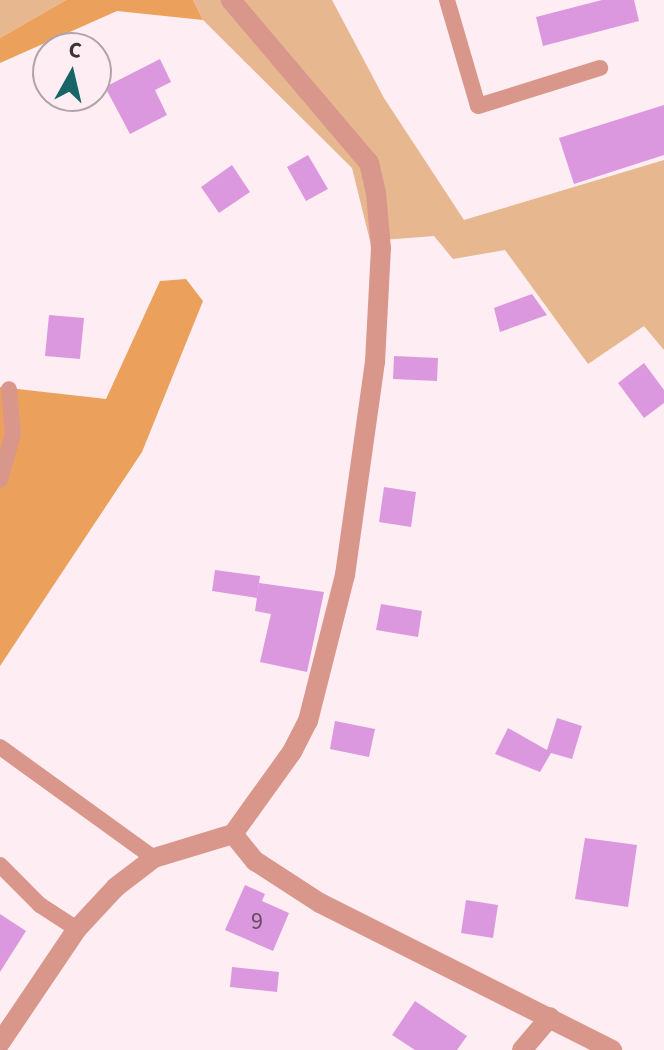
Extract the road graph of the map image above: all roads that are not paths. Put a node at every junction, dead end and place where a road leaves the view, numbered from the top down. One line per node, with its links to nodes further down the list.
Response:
1 (231, 0): 7 (street)
2 (447, 0): 3 (lane)
3 (600, 68)
4 (9, 389): 5 (lane)
5 (0, 480)
6 (0, 747): 8 (lane)
7 (233, 834): 8 (street); 11 (street)
8 (154, 858): 10 (street)
9 (0, 865): 10 (lane)
10 (77, 929): 12 (street)
11 (550, 1017): 13 (street); 14 (street)
12 (0, 1043)
13 (522, 1050)
14 (612, 1050)

